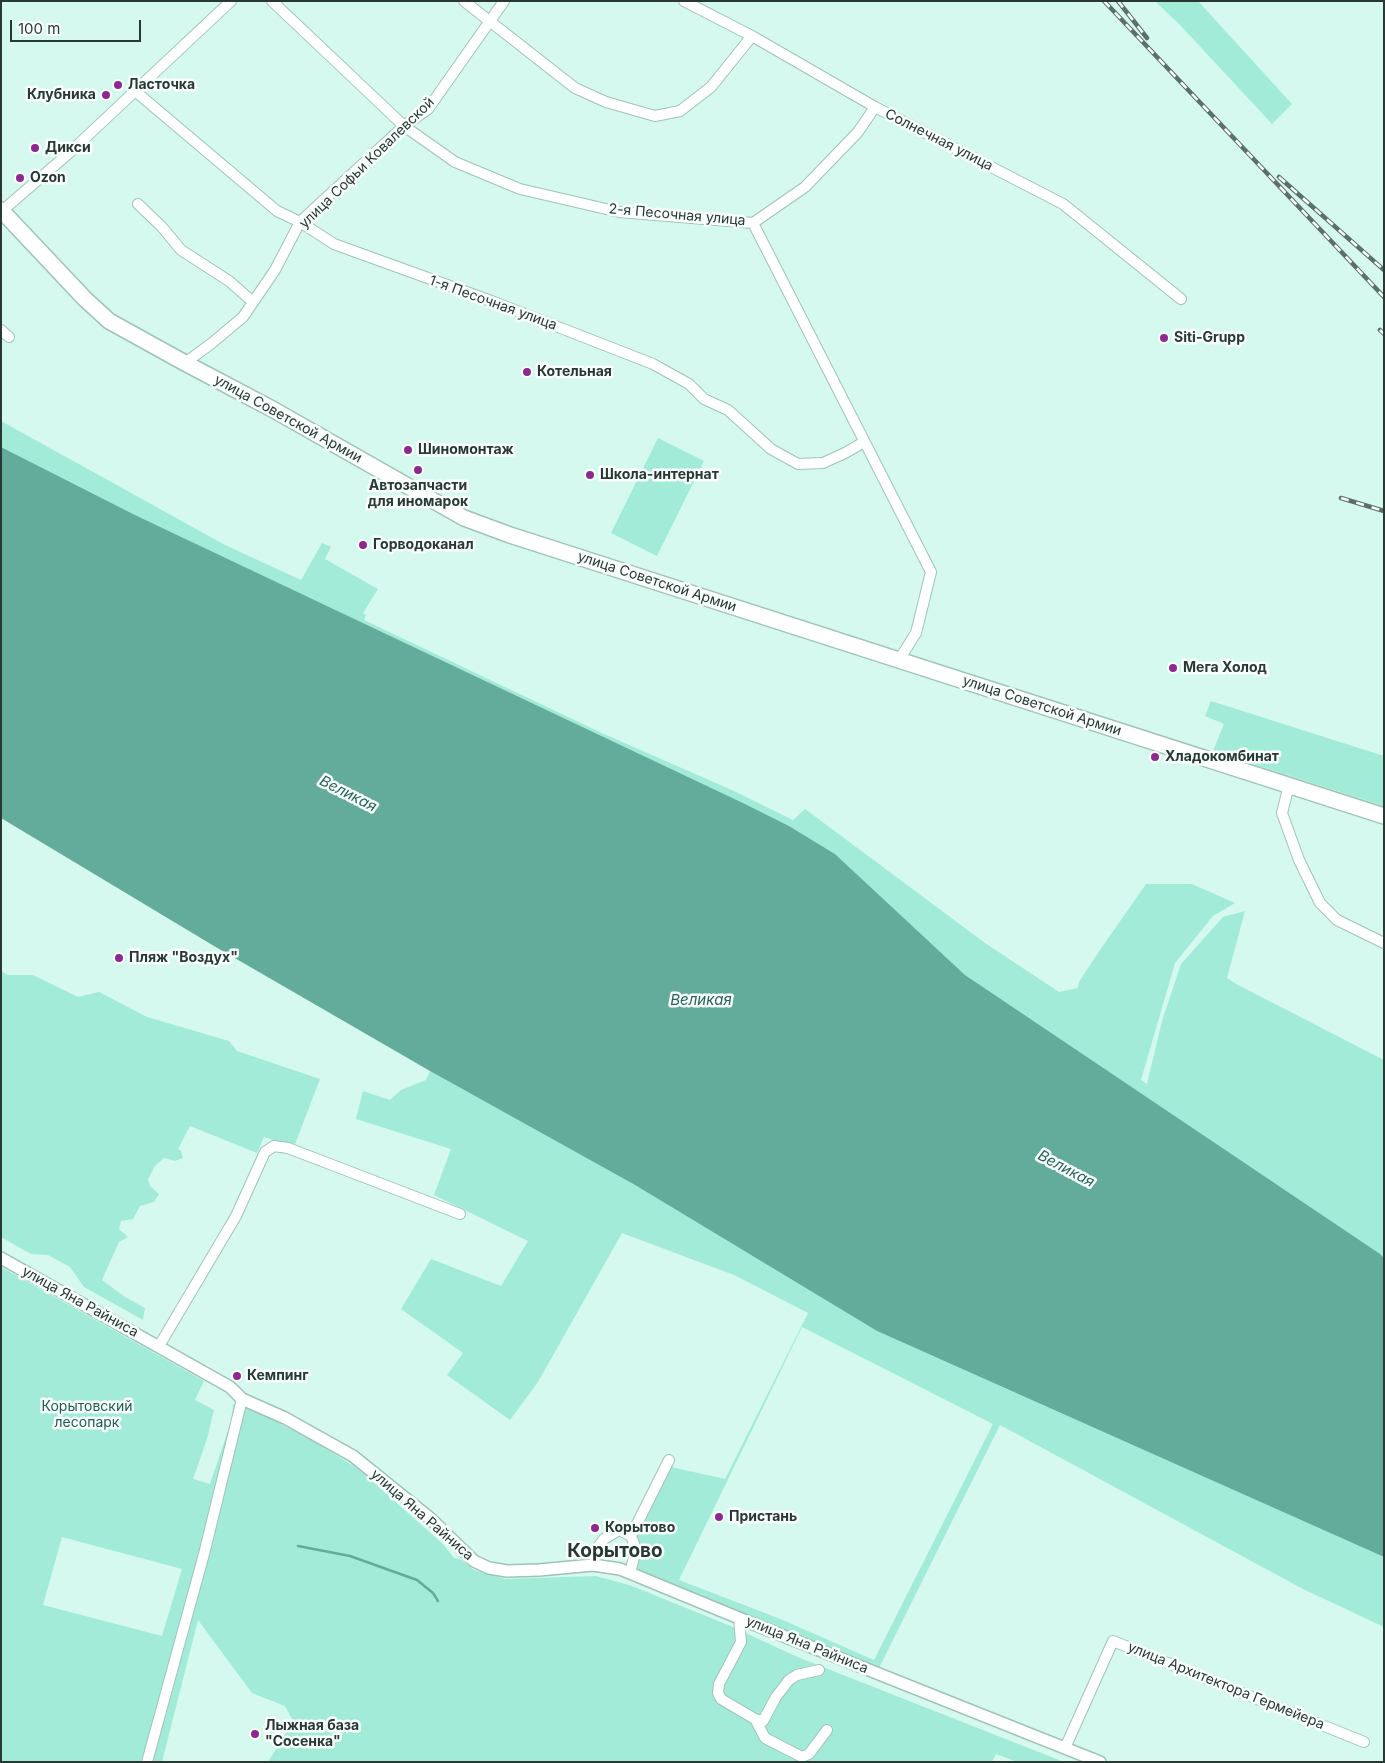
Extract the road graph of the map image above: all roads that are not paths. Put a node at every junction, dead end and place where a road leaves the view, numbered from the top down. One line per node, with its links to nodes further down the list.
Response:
1 (231, 1): 8 (street)
2 (272, 1): 10 (street, 2-я Песочная улица)
3 (464, 1): 6 (street)
4 (504, 1): 6 (street, улица Софьи Ковалевской)
5 (684, 1): 7 (street, Солнечная улица)
6 (490, 22): 7 (street); 10 (street, улица Софьи Ковалевской)
7 (752, 36): 9 (street, Солнечная улица)
8 (135, 91): 12 (street); 13 (street, 1-я Песочная улица)
9 (875, 108): 14 (street); 15 (street, Солнечная улица)
10 (404, 126): 13 (street, улица Софьи Ковалевской); 14 (street, 2-я Песочная улица)
11 (138, 204): 16 (street)
12 (2, 211): 19 (main road, улица Советской Армии)
13 (300, 222): 16 (street, улица Софьи Ковалевской); 20 (street, 1-я Песочная улица)
14 (753, 223): 20 (street, 2-я Песочная улица)
15 (1181, 299)
16 (253, 302): 19 (street, улица Софьи Ковалевской)
17 (1, 330): 18 (street)
18 (10, 337)
19 (184, 363): 21 (main road, улица Советской Армии)
20 (864, 442): 21 (street, 2-я Песочная улица)
21 (899, 660): 22 (main road, улица Советской Армии)
22 (1289, 785): 23 (main road, улица Советской Армии); 24 (street)
23 (1384, 816)
24 (1384, 943)
25 (460, 1214): 27 (street)
26 (1, 1258): 27 (street, улица Яна Райниса)
27 (159, 1346): 28 (street, улица Яна Райниса)
28 (242, 1399): 31 (street, улица Яна Райниса); 39 (street)
29 (669, 1460): 30 (street)
30 (631, 1536): 31 (street); 32 (street)
31 (593, 1565): 32 (street, улица Яна Райниса)
32 (630, 1573): 33 (street, улица Яна Райниса)
33 (739, 1618): 35 (street); 38 (street, улица Яна Райниса)
34 (819, 1670): 35 (street)
35 (755, 1719): 36 (street)
36 (827, 1730)
37 (1364, 1742): 38 (street, улица Архитектора Гермейера)
38 (1065, 1748): 40 (street, улица Яна Райниса)
39 (147, 1762)
40 (1100, 1762)

